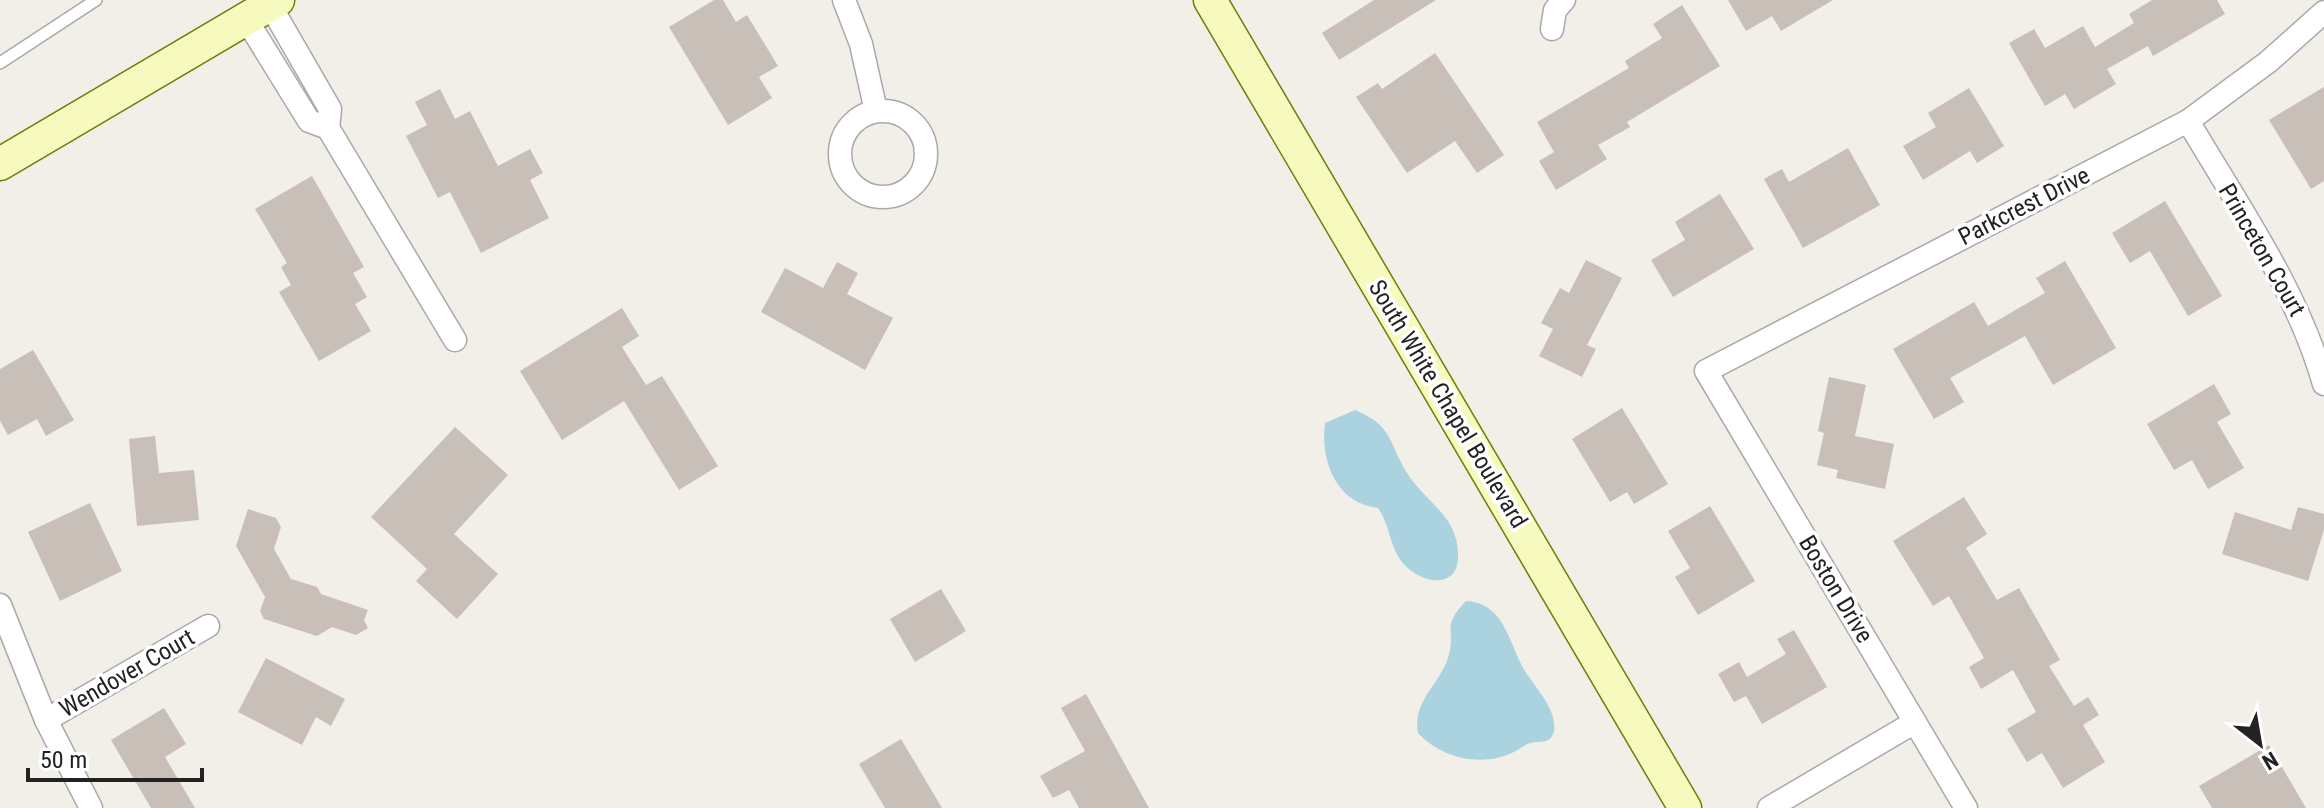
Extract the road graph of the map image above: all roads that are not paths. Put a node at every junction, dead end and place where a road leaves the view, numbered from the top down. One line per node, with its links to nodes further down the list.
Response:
1 (96, 0): 8 (lane)
2 (844, 0): 9 (street)
3 (1210, 0): 20 (main road, South White Chapel Boulevard)
4 (1564, 0): 7 (street)
5 (265, 6): 11 (main road); 12 (street)
6 (2324, 12): 10 (street, Parkcrest Drive)
7 (1552, 29)
8 (0, 63)
9 (876, 111)
10 (2188, 121): 13 (street, Parkcrest Drive); 14 (street, Princeton Court)
11 (0, 164)
12 (455, 340)
13 (1706, 371): 18 (street, Boston Drive)
14 (2324, 384)
15 (0, 605): 17 (street)
16 (208, 626): 17 (street, Wendover Court)
17 (46, 720): 19 (street)
18 (1915, 722): 21 (street); 22 (street, Boston Drive)
19 (91, 808)
20 (1685, 808)
21 (1769, 808)
22 (1966, 808)

